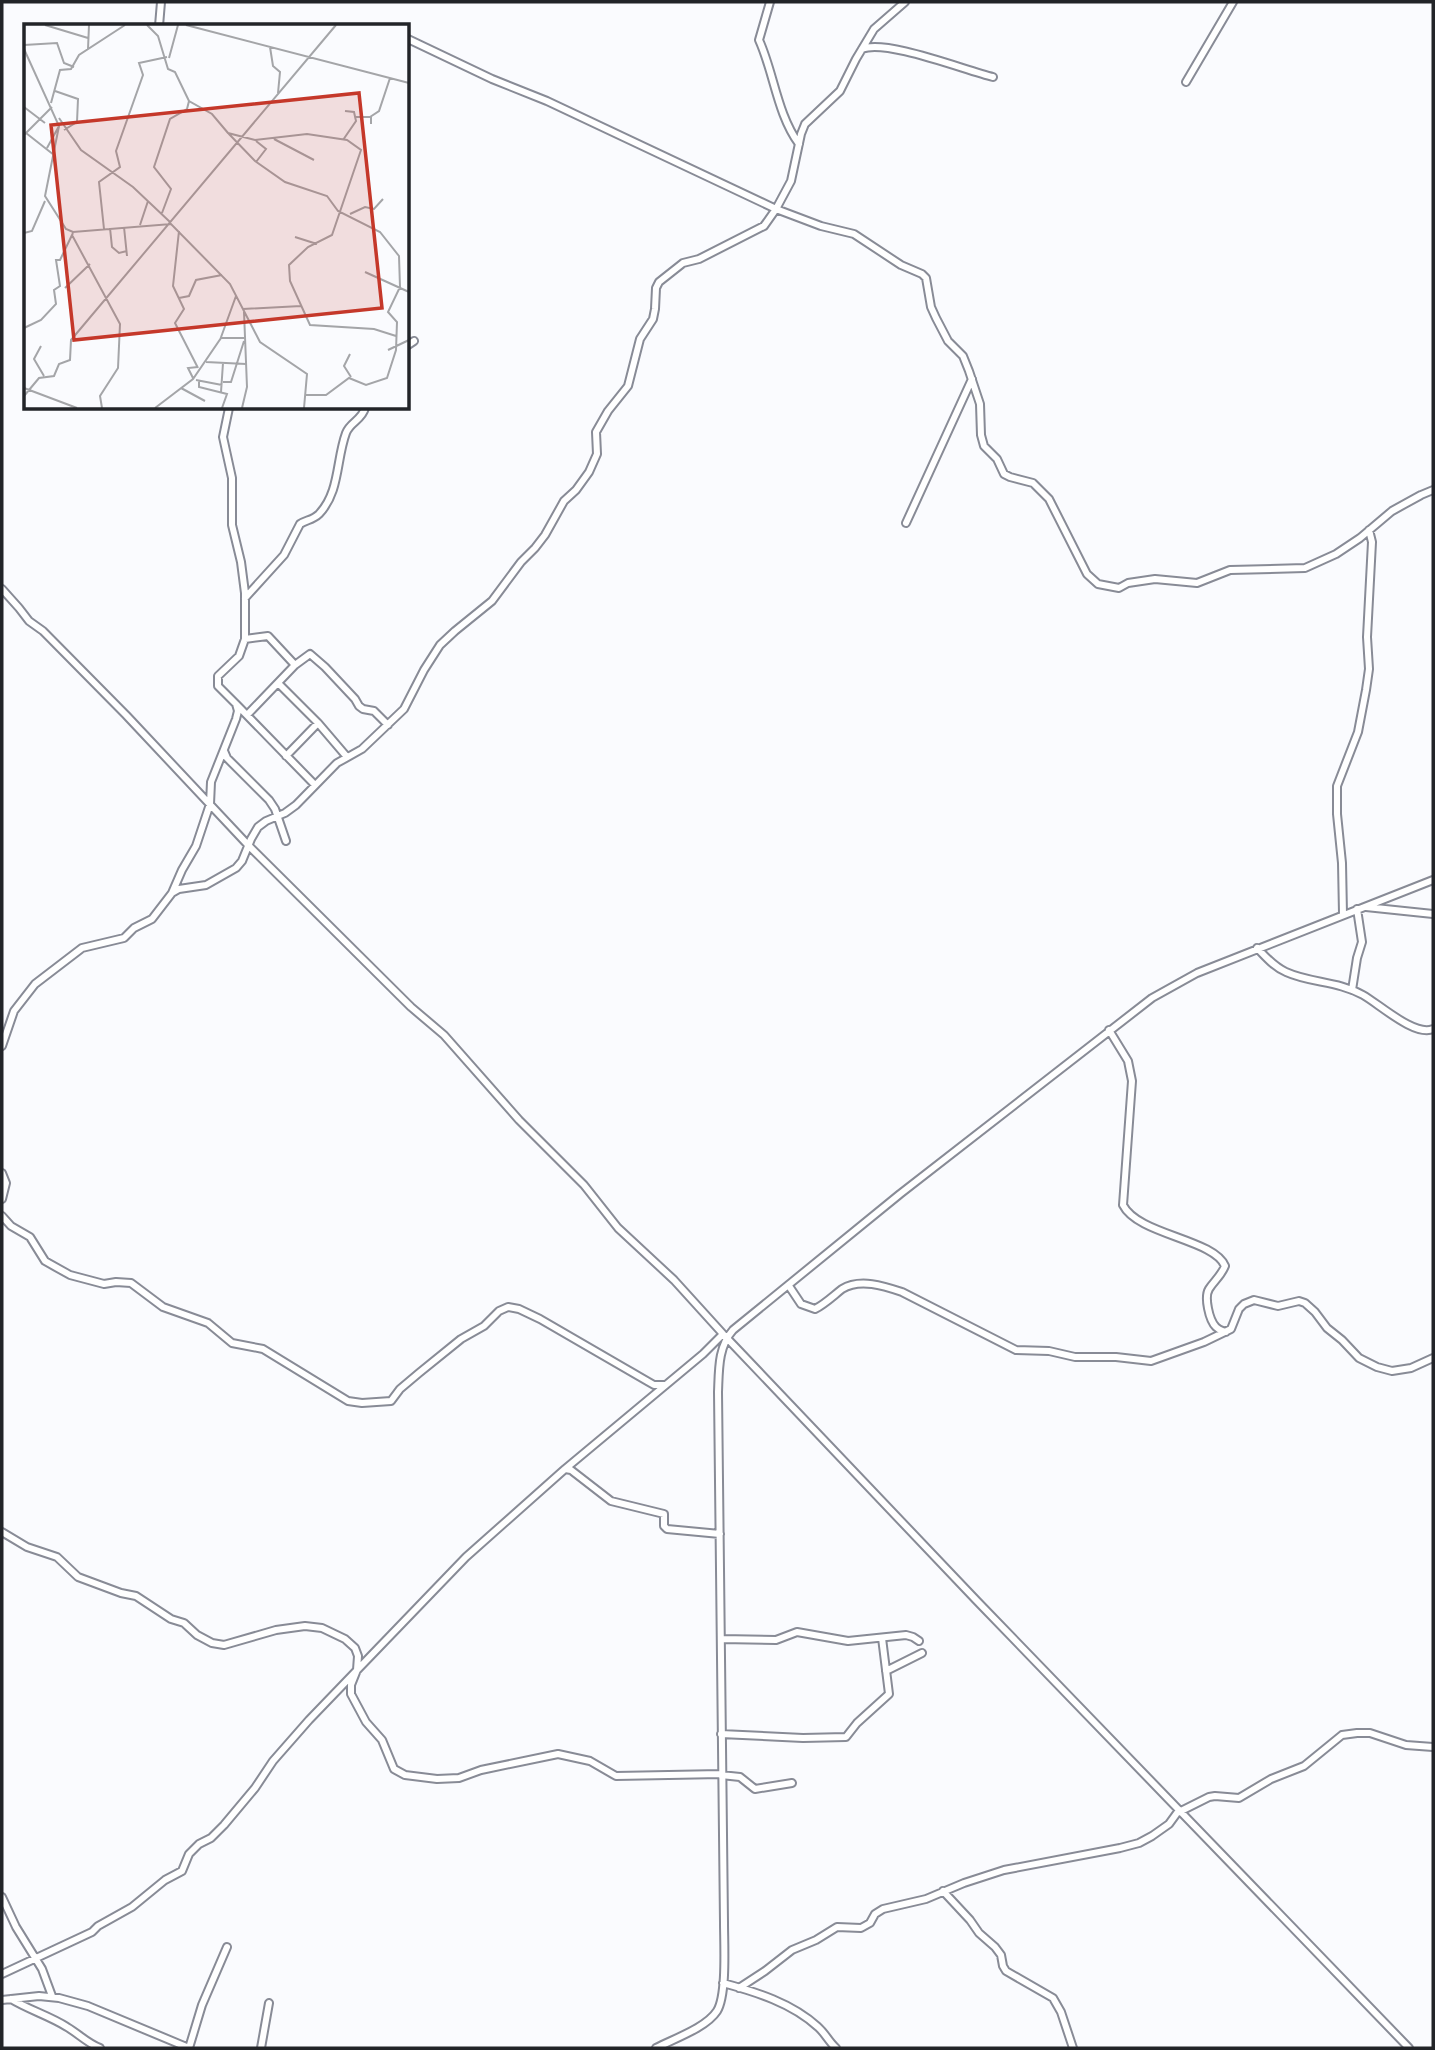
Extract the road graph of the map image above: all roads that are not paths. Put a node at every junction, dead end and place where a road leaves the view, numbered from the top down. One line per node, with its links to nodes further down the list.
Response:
1 (161, 2): 5 (street)
2 (771, 2): 10 (street)
3 (905, 2): 7 (street)
4 (1233, 2): 9 (street)
5 (159, 24)
6 (410, 40): 11 (street)
7 (862, 49): 8 (street); 10 (street)
8 (993, 77)
9 (1186, 82)
10 (799, 144): 11 (street)
11 (776, 209): 12 (street); 26 (street)
12 (972, 379): 16 (street); 17 (street)
13 (229, 410): 19 (street)
14 (364, 410): 19 (street)
15 (1433, 490): 17 (street)
16 (906, 523)
17 (1369, 530): 38 (street)
18 (2, 589): 31 (street)
19 (245, 598): 20 (street)
20 (245, 639): 21 (street); 23 (street)
21 (295, 666): 22 (street); 26 (street)
22 (278, 683): 24 (street); 25 (street)
23 (236, 704): 24 (street); 27 (street)
24 (247, 715): 28 (street)
25 (318, 723): 28 (street); 29 (street)
26 (388, 725): 29 (street)
27 (224, 751): 31 (street); 32 (street)
28 (286, 756): 30 (street)
29 (347, 757): 30 (street)
30 (315, 785): 32 (street)
31 (209, 804): 34 (street); 36 (street)
32 (277, 816): 33 (street); 34 (street)
33 (286, 841)
34 (249, 846): 36 (street); 50 (street)
35 (1433, 880): 37 (street)
36 (172, 893): 44 (street)
37 (1361, 907): 38 (street); 39 (street); 41 (street)
38 (1343, 914): 40 (street)
39 (1433, 914)
40 (1257, 948): 41 (street); 43 (street)
41 (1352, 990): 42 (street)
42 (1433, 1029)
43 (1109, 1030): 48 (street); 49 (street)
44 (2, 1046)
45 (2, 1173): 46 (street)
46 (2, 1199)
47 (2, 1216): 52 (street)
48 (789, 1286): 49 (street); 50 (street)
49 (1227, 1332): 51 (street)
50 (724, 1336): 52 (street); 55 (street); 66 (street)
51 (1433, 1359)
52 (665, 1385): 53 (street)
53 (565, 1469): 55 (street); 60 (street)
54 (2, 1532): 60 (street)
55 (720, 1534): 57 (street)
56 (882, 1638): 57 (street); 58 (street); 61 (street)
57 (721, 1639): 62 (street)
58 (919, 1642)
59 (922, 1653): 61 (street)
60 (357, 1670): 64 (street); 70 (street)
61 (886, 1671): 62 (street)
62 (721, 1734): 64 (street)
63 (1433, 1748): 66 (street)
64 (721, 1774): 65 (street); 72 (street)
65 (792, 1783)
66 (1181, 1811): 67 (street); 83 (street)
67 (943, 1891): 73 (street); 82 (street)
68 (2, 1897): 70 (street)
69 (228, 1947): 78 (street)
70 (37, 1959): 71 (street); 74 (street)
71 (2, 1974)
72 (723, 1983): 73 (street); 80 (street)
73 (739, 1988): 81 (street)
74 (52, 1996): 75 (street); 78 (street)
75 (5, 1999): 77 (street)
76 (269, 2003): 79 (street)
77 (100, 2048)
78 (189, 2048)
79 (261, 2048)
80 (656, 2048)
81 (836, 2048)
82 (1073, 2048)
83 (1409, 2048)

